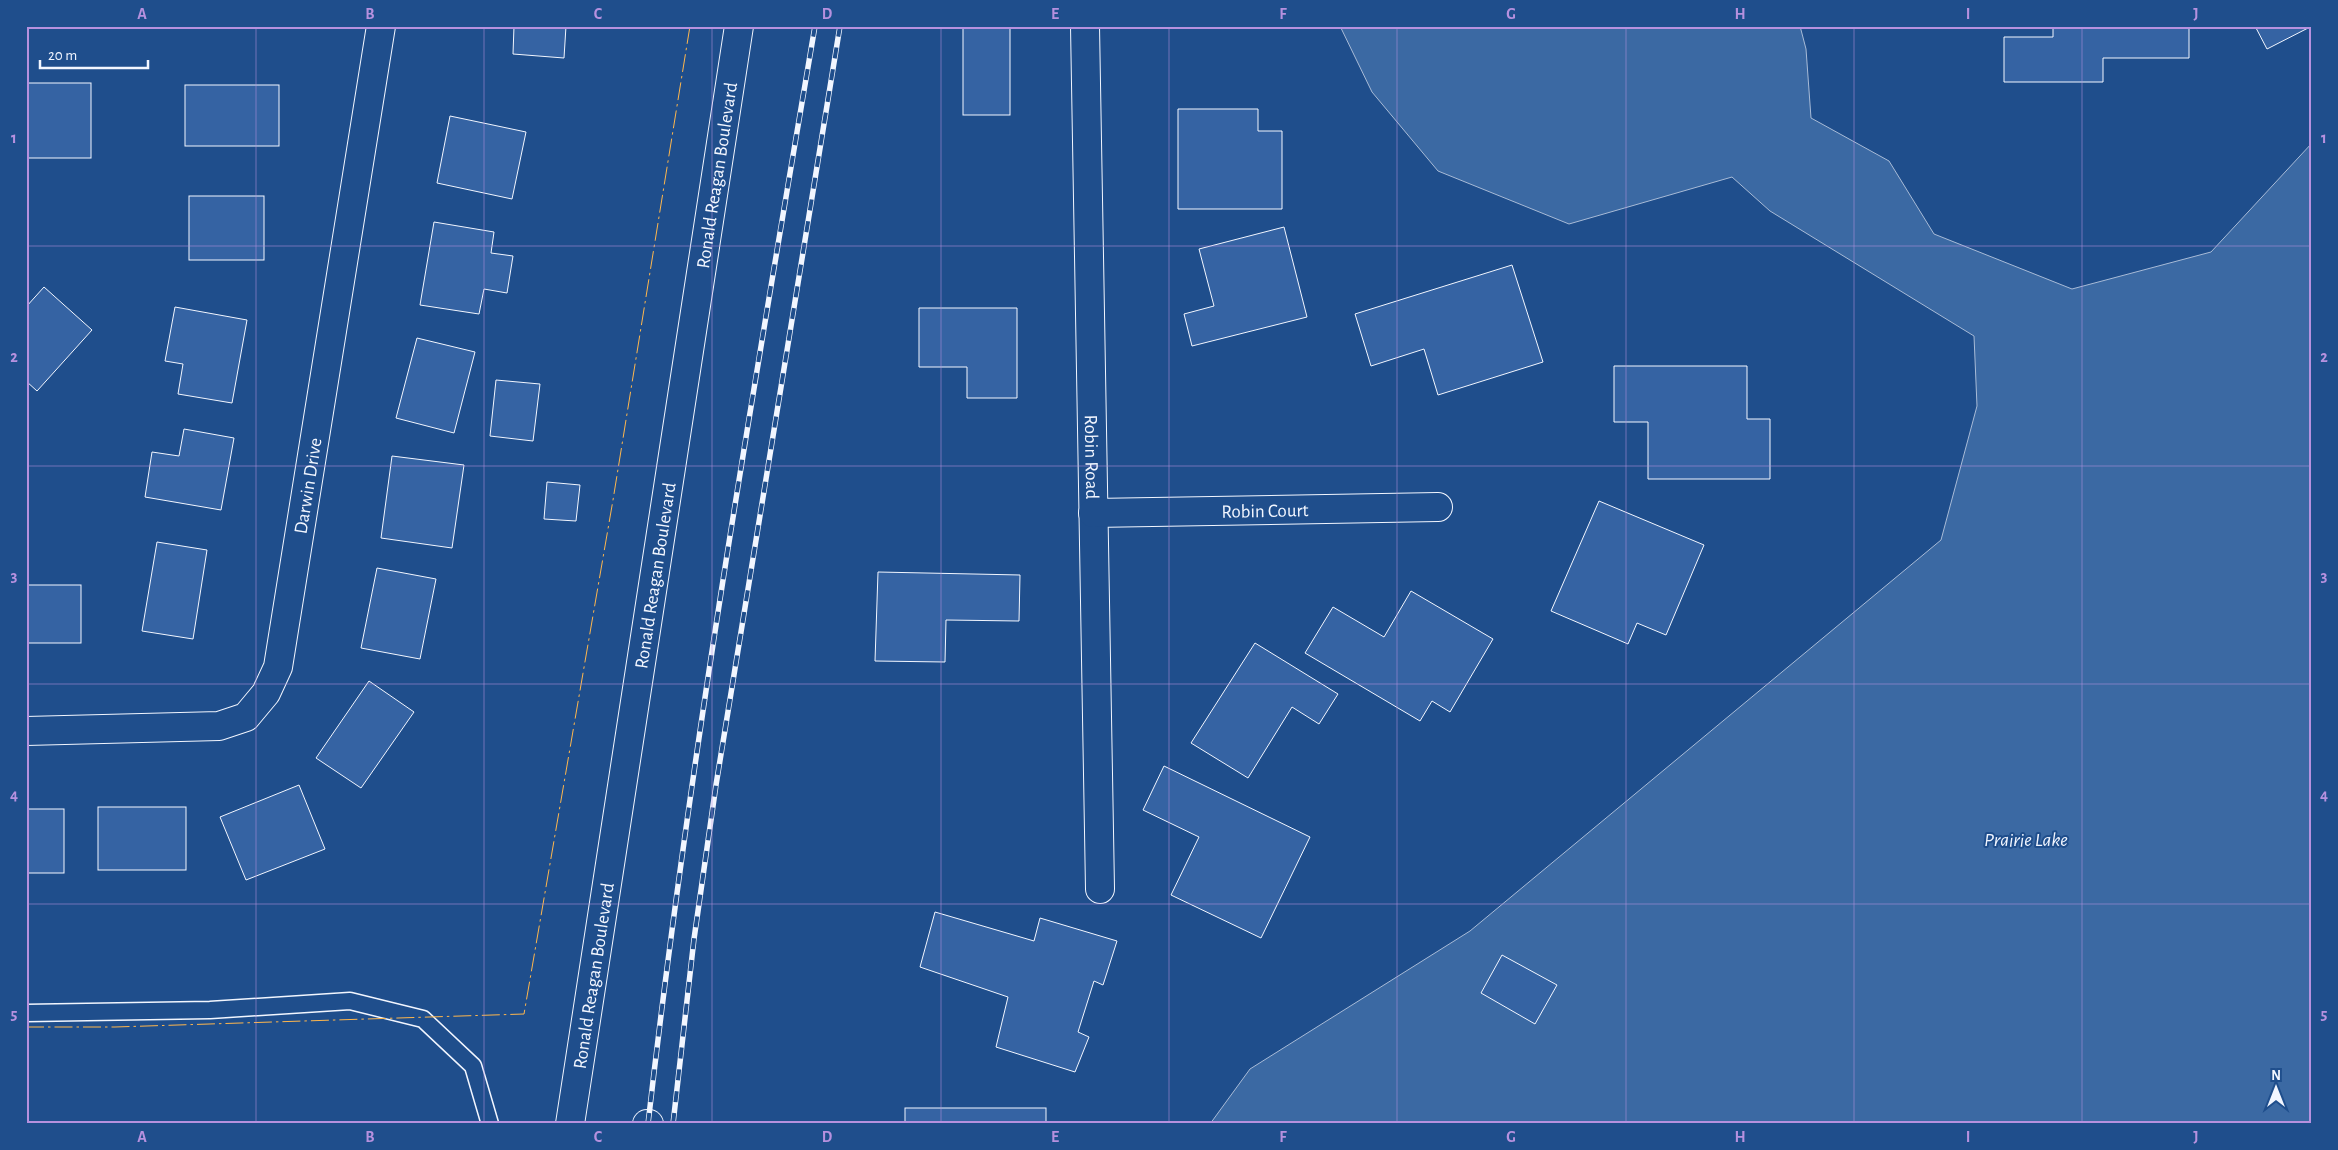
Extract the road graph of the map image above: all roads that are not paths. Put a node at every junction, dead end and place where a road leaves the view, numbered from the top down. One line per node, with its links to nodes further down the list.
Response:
1 (381, 26): 6 (street, Darwin Drive)
2 (739, 26): 10 (street, Ronald Reagan Boulevard)
3 (1085, 26): 5 (street, Robin Road)
4 (1438, 507): 5 (street, Robin Court)
5 (1093, 513): 7 (street, Robin Road)
6 (26, 731)
7 (1100, 889)
8 (26, 1013): 9 (lane)
9 (490, 1124)
10 (570, 1124)

